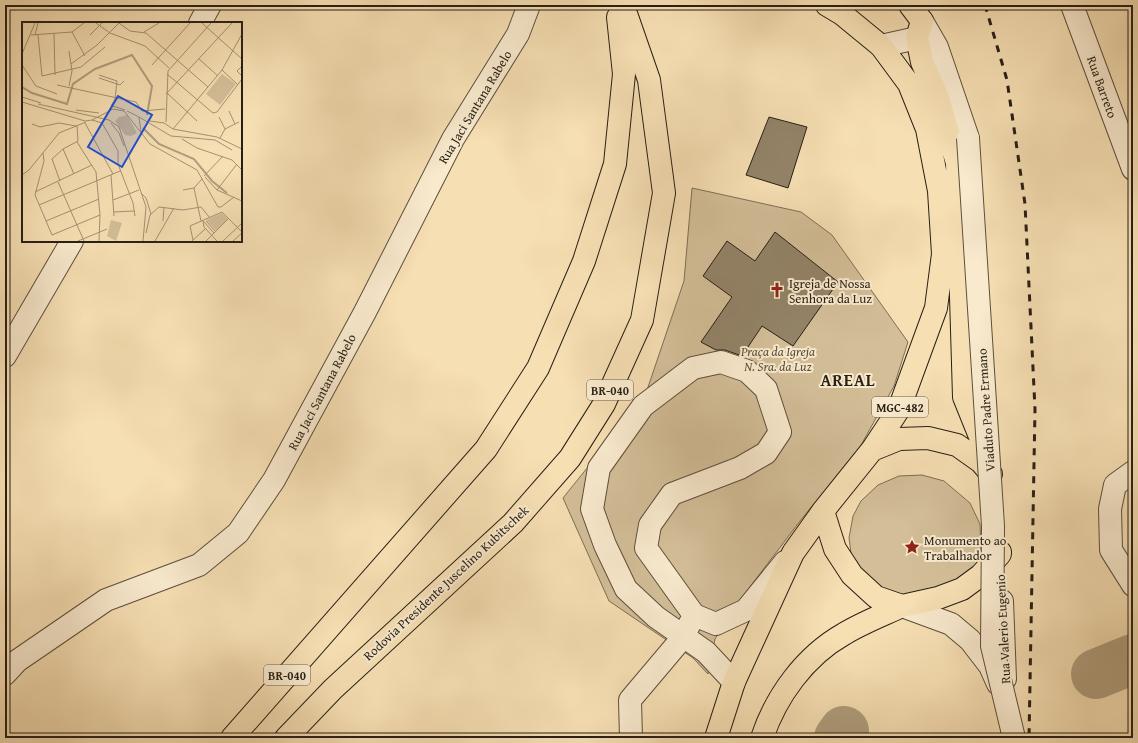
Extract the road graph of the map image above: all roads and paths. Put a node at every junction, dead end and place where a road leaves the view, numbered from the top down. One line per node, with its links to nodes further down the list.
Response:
1 (210, 5): 8 (street)
2 (529, 5): 23 (street, Rua Jaci Santana Rabelo)
3 (617, 5): 26 (highway, BR-040)
4 (623, 5): 27 (highway, Rodovia Presidente Juscelino Kubitschek / BR-040)
5 (827, 5): 9 (highway, MGC-482)
6 (1072, 5): 10 (street, Rua Barreto)
7 (916, 21): 9 (street); 15 (highway); 32 (street, Viaduto Padre Ermano, bridge)
8 (201, 22)
9 (881, 46): 13 (highway, MGC-482)
10 (1133, 169)
11 (71, 242): 12 (street)
12 (5, 356)
13 (872, 450): 15 (highway); 16 (highway, MGC-482)
14 (1133, 472): 19 (street)
15 (999, 485): 18 (highway)
16 (823, 511): 17 (highway, MGC-482); 20 (highway)
17 (793, 553): 21 (street); 24 (highway, MGC-482)
18 (1000, 554): 20 (highway); 25 (street, Rua Valerio Eugenio)
19 (1133, 585)
20 (902, 606): 25 (street, Rua Valerio Eugenio); 30 (highway)
21 (694, 615): 22 (street); 22 (street)
22 (684, 636): 24 (street); 28 (street)
23 (5, 674)
24 (734, 682): 29 (highway, MGC-482)
25 (1006, 703): 31 (street, Rua Valerio Eugenio)
26 (232, 738)
27 (286, 738)
28 (630, 738)
29 (716, 738)
30 (762, 738)
31 (1006, 738)
32 (1014, 738)

